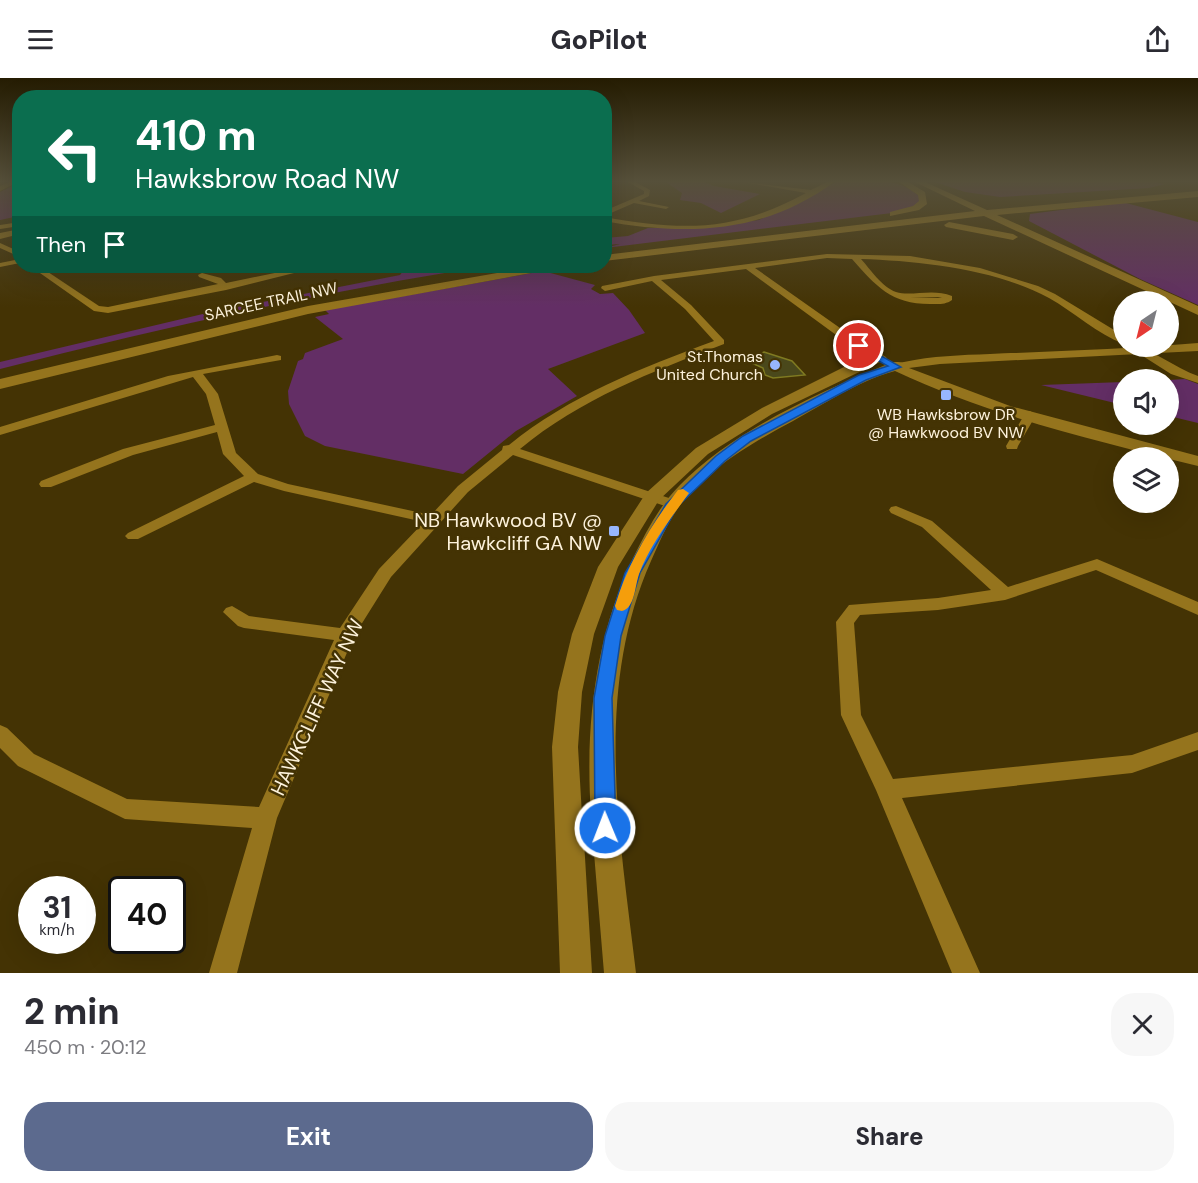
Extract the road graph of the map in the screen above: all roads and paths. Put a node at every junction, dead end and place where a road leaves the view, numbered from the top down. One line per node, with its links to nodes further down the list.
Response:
1 (641, 224): 2 (street)
2 (726, 224)
3 (820, 224): 9 (main road)
4 (840, 224): 9 (main road)
5 (885, 224): 10 (main road)
6 (999, 224): 14 (main road)
7 (1004, 224): 15 (main road)
8 (1026, 224): 15 (main road)
9 (774, 230): 11 (main road)
10 (793, 235): 13 (main road); 14 (main road)
11 (612, 250)
12 (854, 256): 16 (street); 26 (street); 30 (street)
13 (612, 257)
14 (1063, 257): 25 (main road)
15 (1095, 263): 27 (main road)
16 (747, 266): 22 (street); 39 (street)
17 (45, 273): 23 (street)
18 (287, 273): 23 (street)
19 (469, 273): 41 (main road, SARCEE TRAIL NW)
20 (514, 273): 44 (main road, SARCEE TRAIL NW)
21 (202, 275): 23 (street)
22 (654, 278): 24 (street); 49 (street, HAWKCLIFF WAY NW)
23 (226, 287)
24 (605, 288)
25 (1134, 291)
26 (898, 295)
27 (1198, 311)
28 (1179, 312): 29 (main road)
29 (1198, 321)
30 (1113, 336)
31 (1198, 338): 32 (street)
32 (1179, 342)
33 (1113, 344): 39 (street)
34 (1198, 347): 35 (street)
35 (1179, 348)
36 (1113, 350): 40 (street)
37 (1150, 357): 43 (street)
38 (278, 358): 42 (street)
39 (882, 359): 40 (street); 53 (street)
40 (896, 367): 45 (street); 53 (street)
41 (0, 374)
42 (197, 374): 46 (street); 47 (street)
43 (1198, 380)
44 (0, 384)
45 (1030, 415): 48 (street); 50 (street)
46 (220, 428): 51 (street); 52 (street)
47 (0, 431)
48 (1012, 446)
49 (508, 449): 53 (street); 55 (street, HAWKCLIFF WAY NW)
50 (1198, 461)
51 (253, 477): 55 (street); 56 (street)
52 (46, 484)
53 (663, 500): 65 (street); 66 (street)
54 (896, 510): 57 (street)
55 (433, 520): 60 (street, HAWKCLIFF WAY NW)
56 (133, 536)
57 (1005, 594): 58 (street); 63 (street)
58 (1198, 609)
59 (232, 612): 60 (street)
60 (345, 635): 64 (street, HAWKCLIFF WAY NW)
61 (0, 734): 64 (street)
62 (1198, 741): 63 (street)
63 (887, 790): 70 (street)
64 (266, 818): 67 (street, HAWKCLIFF WAY NW)
65 (570, 828): 66 (street); 68 (street)
66 (605, 828): 69 (street)
67 (223, 973)
68 (576, 973)
69 (620, 973)
70 (966, 973)

